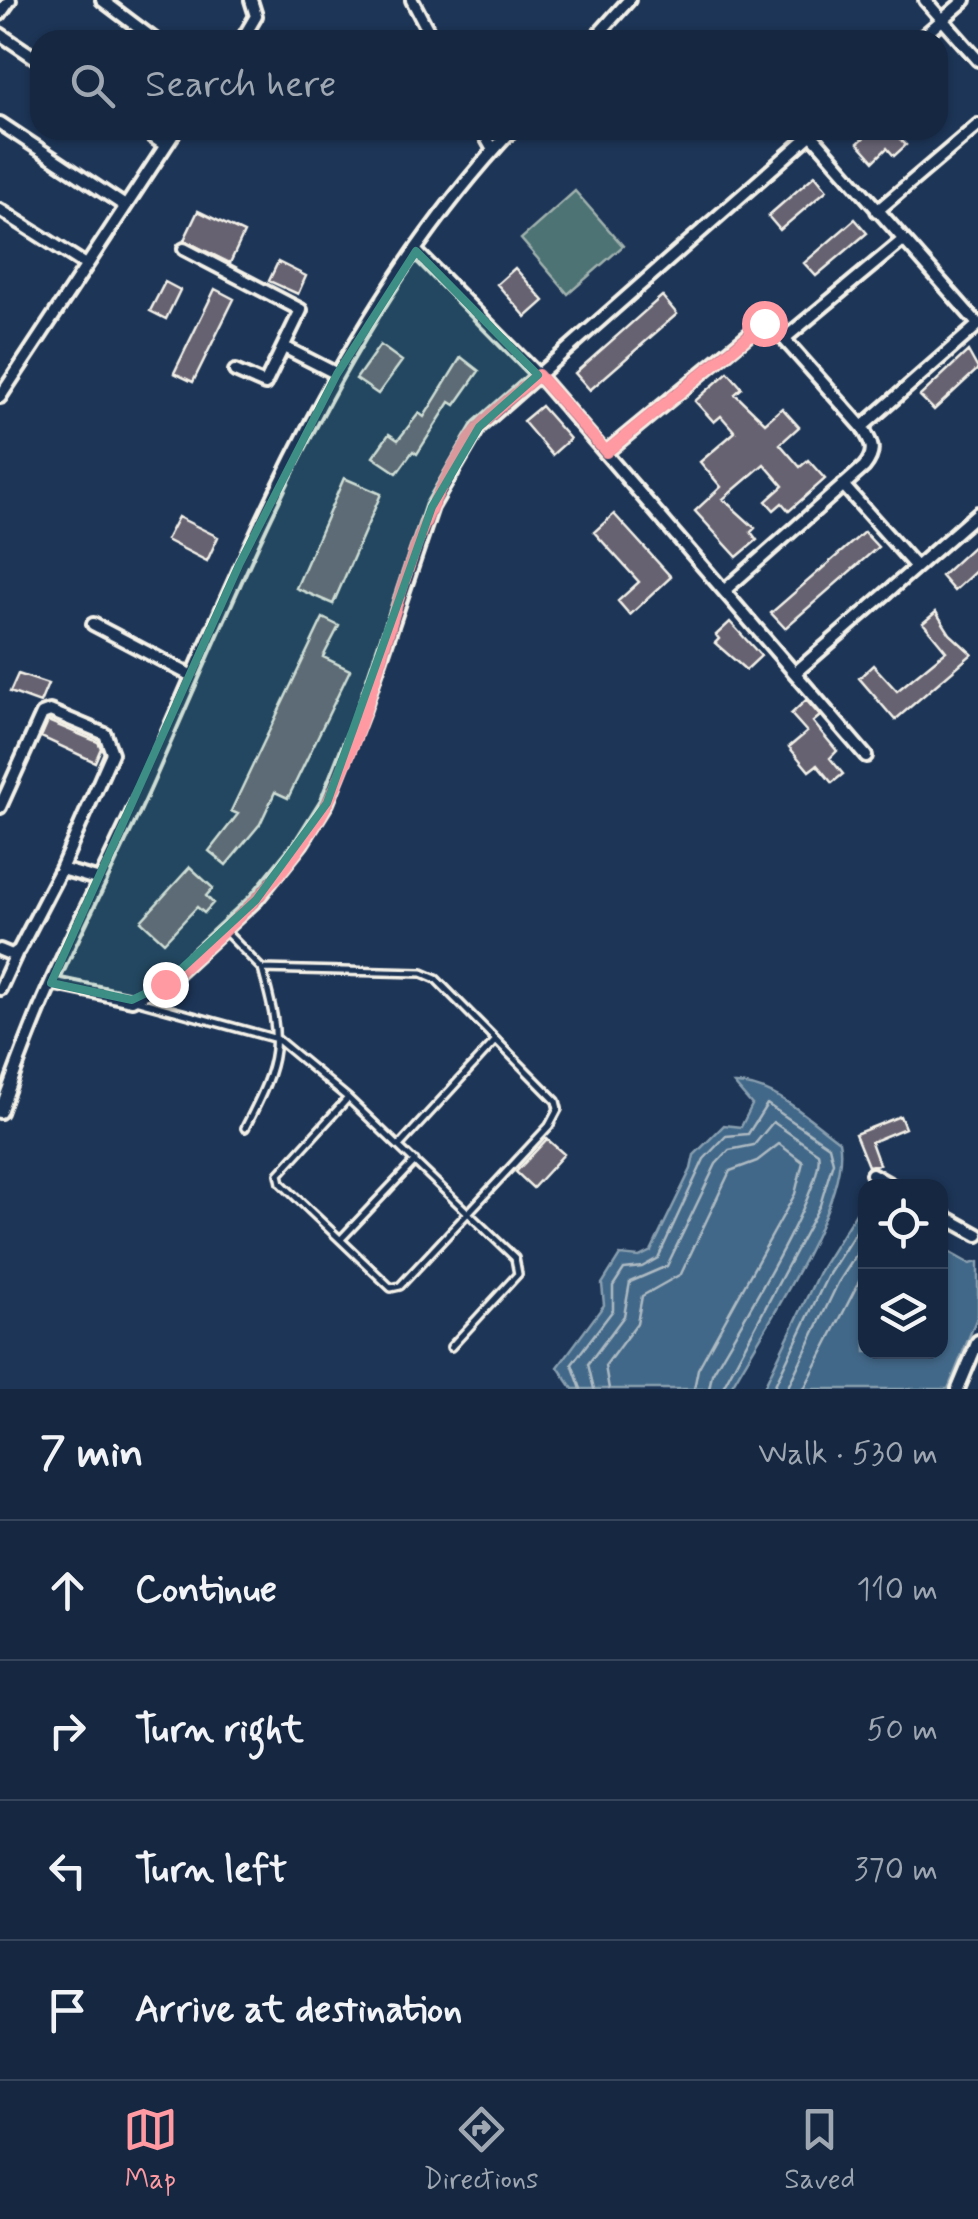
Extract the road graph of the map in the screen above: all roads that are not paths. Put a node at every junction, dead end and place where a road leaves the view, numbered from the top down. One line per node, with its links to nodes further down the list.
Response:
1 (10, 0): 8 (street)
2 (102, 0): 10 (street)
3 (250, 0): 11 (street)
4 (412, 0): 12 (street)
5 (630, 0): 13 (street)
6 (925, 0): 9 (street)
7 (965, 0): 9 (street)
8 (0, 14)
9 (942, 20): 14 (street); 17 (street)
10 (142, 30)
11 (248, 30)
12 (428, 30)
13 (602, 30)
14 (930, 30)
15 (0, 34): 16 (street)
16 (30, 54)
17 (978, 60)
18 (0, 123): 28 (street)
19 (978, 125): 30 (street)
20 (158, 140): 26 (street)
21 (169, 140): 26 (street)
22 (488, 140): 27 (street)
23 (503, 140): 27 (street)
24 (804, 140): 40 (street)
25 (819, 140): 30 (street)
26 (166, 145): 28 (street)
27 (494, 150): 33 (street)
28 (125, 206): 34 (street)
29 (0, 210): 34 (street)
30 (877, 211): 31 (street)
31 (903, 240): 35 (street); 36 (street)
32 (184, 250): 37 (street)
33 (416, 251): 39 (street); 40 (street)
34 (86, 265): 41 (street)
35 (978, 324): 42 (street)
36 (784, 338): 42 (street); 43 (street)
37 (286, 348): 38 (street); 39 (street)
38 (235, 370)
39 (337, 374): 50 (street)
40 (538, 375): 43 (street); 55 (street)
41 (0, 396)
42 (862, 426): 44 (street)
43 (606, 452): 47 (street)
44 (843, 485): 46 (street); 47 (street)
45 (978, 513): 46 (street)
46 (916, 567): 49 (street)
47 (724, 590): 49 (street)
48 (93, 624): 50 (street)
49 (796, 672): 51 (street)
50 (192, 676): 54 (street)
51 (866, 756)
52 (0, 807): 53 (street)
53 (61, 869): 54 (street); 57 (street)
54 (100, 880): 59 (street)
55 (224, 930): 58 (lane); 61 (street)
56 (0, 950): 57 (street)
57 (16, 954): 60 (street)
58 (262, 969): 62 (lane); 63 (lane)
59 (51, 983): 61 (street); 65 (street)
60 (0, 989)
61 (132, 1000): 62 (lane)
62 (277, 1039): 64 (lane); 66 (lane)
63 (496, 1040): 67 (lane); 71 (lane)
64 (348, 1098): 67 (lane); 74 (lane)
65 (0, 1112)
66 (245, 1128)
67 (400, 1146): 68 (lane)
68 (415, 1161): 71 (lane); 74 (lane)
69 (872, 1174): 70 (street)
70 (881, 1179)
71 (468, 1212): 74 (lane); 76 (lane)
72 (948, 1218): 73 (street)
73 (978, 1235)
74 (340, 1240)
75 (978, 1341): 77 (street)
76 (451, 1347)
77 (958, 1389)

